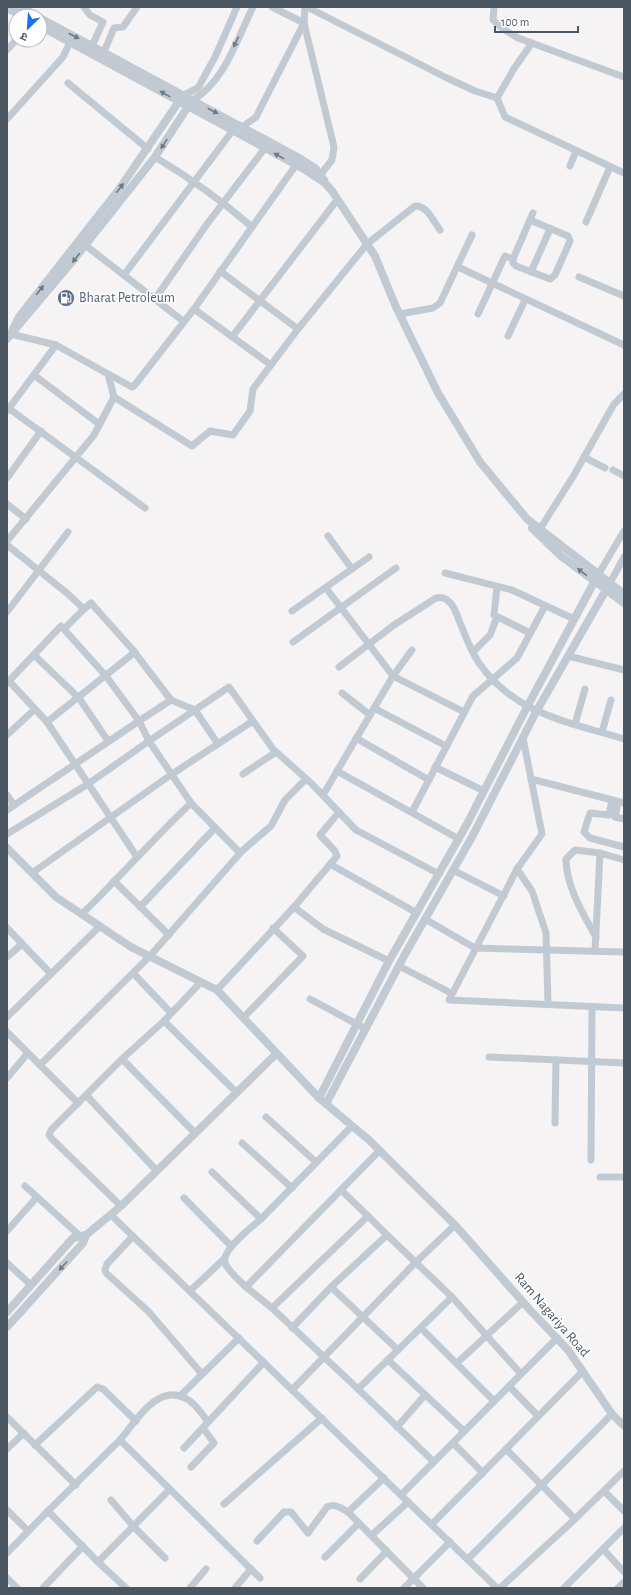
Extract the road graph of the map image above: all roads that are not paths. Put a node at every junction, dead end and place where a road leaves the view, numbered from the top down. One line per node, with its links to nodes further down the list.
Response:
1 (84, 7): 13 (street)
2 (137, 7): 14 (street)
3 (237, 7): 17 (street)
4 (253, 7): 19 (street, one-way to 19)
5 (272, 7): 9 (street)
6 (306, 7): 9 (street); 18 (street)
7 (494, 7): 12 (street)
8 (48, 22): 13 (street, one-way to 13)
9 (304, 23): 21 (street); 31 (street)
10 (48, 30): 11 (street)
11 (70, 42): 17 (street, one-way to 11); 20 (street)
12 (532, 43): 15 (street); 18 (street)
13 (92, 46): 14 (street)
14 (104, 52): 17 (street)
15 (624, 76)
16 (68, 83): 24 (street)
17 (181, 98): 19 (street); 24 (street)
18 (497, 98): 25 (street)
19 (191, 103): 21 (street, one-way to 21); 22 (street); 26 (street, one-way to 26)
20 (7, 119)
21 (242, 126): 31 (street)
22 (233, 130): 23 (street); 32 (street)
23 (265, 148): 27 (street, one-way to 23); 34 (street)
24 (148, 149): 40 (street, one-way to 24)
25 (576, 151): 28 (street); 29 (street)
26 (155, 157): 32 (street); 40 (street)
27 (296, 165): 31 (street); 36 (street)
28 (570, 166)
29 (610, 167): 30 (street); 35 (street)
30 (624, 173)
31 (319, 176): 33 (street)
32 (195, 181): 34 (street); 46 (street)
33 (337, 200): 41 (street); 52 (street)
34 (224, 202): 36 (street); 50 (street)
35 (586, 222)
36 (252, 227): 44 (street)
37 (550, 229): 42 (street); 45 (street); 45 (street)
38 (440, 230): 41 (street)
39 (472, 235): 43 (street)
40 (82, 243): 46 (street); 58 (street)
41 (367, 244): 54 (street); 57 (street)
42 (513, 260): 45 (street); 48 (street)
43 (458, 267): 48 (street); 54 (street)
44 (220, 271): 52 (street); 53 (street)
45 (531, 272)
46 (124, 275): 50 (street)
47 (579, 277): 49 (street)
48 (492, 284): 51 (street); 55 (street)
49 (624, 296)
50 (155, 299): 56 (street)
51 (525, 300): 59 (street); 62 (street)
52 (260, 301): 57 (street); 60 (street)
53 (194, 309): 56 (street); 60 (street)
54 (400, 314): 80 (street)
55 (478, 314)
56 (183, 322): 64 (street)
57 (298, 329): 63 (street)
58 (8, 335): 61 (street)
59 (508, 336)
60 (232, 337): 63 (street)
61 (56, 345): 64 (street); 65 (street)
62 (624, 345)
63 (271, 365): 67 (street)
64 (108, 374): 67 (street)
65 (34, 375): 68 (street); 69 (street)
66 (624, 394): 72 (street)
67 (114, 397): 69 (street)
68 (8, 409): 70 (street)
69 (99, 424): 71 (street)
70 (41, 431): 71 (street); 76 (street)
71 (76, 457): 78 (street); 79 (street)
72 (584, 457): 73 (street); 80 (street)
73 (605, 468)
74 (613, 470): 75 (street)
75 (624, 476)
76 (7, 478)
77 (7, 504): 79 (street)
78 (145, 508)
79 (26, 519): 84 (street)
80 (538, 530): 92 (street)
81 (624, 531): 92 (street)
82 (68, 532): 90 (street)
83 (328, 536): 89 (street)
84 (7, 541)
85 (7, 545): 90 (street)
86 (369, 557): 89 (street)
87 (624, 557): 94 (street)
88 (396, 568): 99 (street)
89 (352, 569): 95 (street)
90 (39, 572): 100 (street); 102 (street)
91 (445, 573): 93 (street)
92 (596, 578): 94 (street); 104 (street)
93 (497, 587): 98 (street); 103 (street)
94 (608, 587): 96 (street); 97 (street); 105 (street)
95 (326, 588): 99 (street); 101 (street)
96 (624, 594)
97 (624, 603)
98 (545, 606): 104 (street); 107 (street)
99 (341, 607): 108 (street); 109 (street)
100 (84, 609): 106 (street); 112 (street)
101 (292, 611)
102 (7, 612)
103 (497, 618): 107 (street); 111 (street)
104 (573, 621): 105 (street); 126 (street)
105 (584, 628): 114 (street)
106 (64, 630): 113 (street); 117 (street)
107 (530, 633): 119 (street)
108 (293, 642)
109 (369, 643): 111 (street); 115 (street); 118 (street)
110 (412, 650): 118 (street)
111 (474, 651): 119 (street)
112 (135, 652): 117 (street); 124 (street)
113 (34, 655): 120 (street); 123 (street)
114 (568, 656): 116 (street); 131 (street)
115 (339, 667)
116 (624, 670)
117 (106, 676): 123 (street); 132 (street)
118 (393, 676): 129 (street); 130 (street)
119 (493, 679): 126 (street); 130 (street)
120 (8, 682): 127 (street)
121 (585, 689): 135 (street)
122 (342, 693): 129 (street)
123 (79, 698): 134 (street); 141 (street)
124 (171, 700): 128 (street); 132 (street)
125 (611, 700): 136 (street)
126 (527, 707): 131 (street); 155 (street)
127 (35, 709): 134 (street); 137 (street)
128 (195, 710): 133 (street); 142 (street); 143 (street)
129 (372, 712): 138 (street); 144 (street)
130 (464, 712): 144 (street)
131 (536, 712): 135 (street); 139 (street)
132 (139, 720): 141 (street); 142 (street)
133 (253, 721): 143 (street); 145 (street)
134 (47, 722): 146 (street)
135 (575, 724): 136 (street)
136 (602, 732): 140 (street)
137 (7, 735)
138 (356, 738): 148 (street); 153 (street)
139 (523, 738): 152 (street); 178 (street)
140 (624, 739)
141 (108, 741): 146 (street)
142 (149, 741): 149 (street); 154 (street)
143 (218, 744): 149 (street)
144 (446, 746): 147 (street)
145 (276, 752): 150 (street); 151 (street)
146 (75, 763): 154 (street); 160 (street)
147 (435, 767): 153 (street); 155 (street)
148 (337, 771): 157 (street); 163 (street)
149 (172, 774): 159 (street); 165 (street)
150 (243, 774)
151 (306, 779): 157 (street); 173 (street)
152 (531, 779): 158 (street); 177 (street)
153 (429, 780): 163 (street)
154 (88, 784): 165 (street); 168 (street)
155 (484, 791): 169 (street)
156 (7, 795): 160 (street)
157 (322, 795): 162 (street)
158 (618, 802): 164 (street)
159 (191, 803): 167 (street); 174 (street)
160 (14, 804): 161 (street)
161 (7, 810)
162 (339, 812): 176 (street); 180 (street)
163 (412, 812): 169 (street)
164 (612, 816): 166 (street); 170 (street)
165 (111, 818): 174 (street); 179 (street)
166 (624, 819)
167 (214, 829): 173 (street); 183 (street)
168 (7, 834)
169 (459, 839): 180 (street)
170 (624, 847)
171 (7, 848): 179 (street, Ram Nagariya Road)
172 (600, 853): 175 (street); 192 (street); 192 (street)
173 (240, 854): 191 (street)
174 (137, 856): 181 (street)
175 (624, 860)
176 (330, 864): 184 (street); 185 (street)
177 (518, 869): 182 (street); 195 (street)
178 (453, 870): 182 (street); 187 (street)
179 (32, 872): 186 (street, Ram Nagariya Road)
180 (439, 874): 185 (street)
181 (114, 881): 183 (street); 186 (street)
182 (504, 896): 194 (street)
183 (140, 907): 191 (street)
184 (294, 907): 190 (street); 200 (street)
185 (417, 913): 200 (street)
186 (82, 914): 188 (street, Ram Nagariya Road)
187 (425, 919): 194 (street); 201 (street)
188 (100, 926): 198 (street, Ram Nagariya Road); 203 (street)
189 (7, 928): 193 (street)
190 (273, 928): 205 (street); 213 (street)
191 (168, 935): 198 (street)
192 (596, 937): 196 (street)
193 (22, 944): 199 (street); 203 (street)
194 (475, 948): 195 (street); 206 (street)
195 (547, 949): 196 (street); 208 (street)
196 (595, 951): 197 (street)
197 (624, 952)
198 (150, 956): 202 (street); 204 (street, Ram Nagariya Road)
199 (7, 957)
200 (389, 961): 215 (street)
201 (399, 966): 206 (street); 216 (street)
202 (133, 973): 211 (street); 225 (street)
203 (51, 974): 212 (street)
204 (201, 982): 205 (street, Ram Nagariya Road); 211 (street)
205 (217, 990): 213 (street, Ram Nagariya Road)
206 (452, 993): 208 (street)
207 (310, 999): 215 (street)
208 (548, 1004): 209 (street)
209 (592, 1007): 210 (street); 223 (street)
210 (624, 1008)
211 (171, 1013): 214 (street)
212 (7, 1016)
213 (244, 1017): 219 (street, Ram Nagariya Road)
214 (164, 1021): 221 (street); 227 (street)
215 (357, 1025): 216 (street); 229 (street)
216 (366, 1029): 231 (street)
217 (7, 1032): 218 (street)
218 (27, 1054): 225 (street); 226 (street)
219 (276, 1054): 227 (street); 229 (street, Ram Nagariya Road)
220 (489, 1057): 222 (street)
221 (122, 1059): 228 (street); 235 (street)
222 (556, 1060): 223 (street); 233 (street)
223 (593, 1061): 224 (street); 238 (street)
224 (624, 1063)
225 (40, 1065): 230 (street)
226 (7, 1078)
227 (236, 1092): 235 (street)
228 (86, 1096): 230 (street); 240 (street)
229 (319, 1098): 231 (street, Ram Nagariya Road)
230 (78, 1104): 249 (street)
231 (326, 1104): 234 (street, Ram Nagariya Road)
232 (266, 1117): 239 (street)
233 (555, 1124)
234 (352, 1126): 237 (street, Ram Nagariya Road); 239 (street)
235 (194, 1134): 240 (street)
236 (242, 1143): 245 (street)
237 (380, 1150): 246 (street); 253 (street, Ram Nagariya Road)
238 (590, 1160)
239 (316, 1162): 245 (street)
240 (156, 1170): 249 (street)
241 (212, 1172): 252 (street)
242 (600, 1177): 243 (street)
243 (624, 1177)
244 (25, 1186): 247 (street)
245 (292, 1188): 252 (street)
246 (341, 1190): 251 (street); 263 (street)
247 (37, 1197): 254 (street); 255 (street)
248 (184, 1198): 258 (street)
249 (121, 1206): 250 (street)
250 (111, 1215): 255 (street); 257 (street)
251 (368, 1216): 256 (street); 268 (street)
252 (261, 1218): 258 (street)
253 (455, 1225): 261 (street); 267 (street, Ram Nagariya Road)
254 (7, 1231)
255 (83, 1235): 262 (street); 271 (street, one-way to 271)
256 (387, 1235): 261 (street); 264 (street)
257 (133, 1236): 265 (street); 283 (street)
258 (231, 1246): 259 (street)
259 (225, 1258): 263 (street); 265 (street)
260 (7, 1263): 262 (street)
261 (415, 1263): 266 (street); 270 (street)
262 (31, 1285): 269 (street)
263 (246, 1287): 268 (street)
264 (331, 1287): 270 (street); 272 (street)
265 (190, 1291): 275 (street)
266 (452, 1297): 273 (street); 274 (street)
267 (523, 1302): 274 (street); 276 (street, Ram Nagariya Road)
268 (272, 1308): 272 (street)
269 (7, 1312)
270 (362, 1317): 277 (street); 278 (street)
271 (7, 1327)
272 (292, 1328): 278 (street)
273 (421, 1328): 277 (street); 281 (street)
274 (486, 1335): 281 (street); 284 (street)
275 (239, 1338): 280 (street); 283 (street)
276 (557, 1338): 282 (street, Ram Nagariya Road); 284 (street)
277 (398, 1350): 279 (street)
278 (324, 1356): 286 (street); 287 (street)
279 (388, 1360): 286 (street); 288 (street)
280 (264, 1362): 287 (street); 296 (street)
281 (457, 1363): 290 (street)
282 (583, 1371): 291 (street, Ram Nagariya Road); 292 (street)
283 (202, 1374): 289 (street)
284 (521, 1374): 285 (street)
285 (509, 1386): 290 (street); 292 (street)
286 (358, 1389): 298 (street)
287 (292, 1390): 294 (street)
288 (425, 1395): 298 (street); 300 (street)
289 (180, 1396): 295 (street); 296 (street)
290 (494, 1401): 300 (street)
291 (612, 1414): 297 (street, Ram Nagariya Road); 313 (street)
292 (538, 1416): 307 (street)
293 (7, 1417): 301 (street)
294 (322, 1418): 312 (street); 320 (street)
295 (136, 1421): 302 (street); 304 (street)
296 (208, 1422): 299 (street)
297 (624, 1426)
298 (397, 1427): 308 (street)
299 (203, 1428): 305 (street); 309 (street)
300 (464, 1432): 303 (street)
301 (24, 1433): 304 (street); 306 (street)
302 (120, 1440): 314 (street); 315 (street)
303 (453, 1443): 308 (street); 311 (street)
304 (35, 1445): 314 (street)
305 (184, 1448)
306 (7, 1449)
307 (506, 1449): 311 (street); 313 (street)
308 (434, 1462): 317 (street)
309 (191, 1468)
310 (624, 1471): 316 (street)
311 (483, 1473): 327 (street)
312 (384, 1478): 317 (street); 324 (street)
313 (542, 1484): 325 (street); 340 (street)
314 (76, 1485): 322 (street)
315 (169, 1490): 328 (street); 343 (street)
316 (604, 1491): 323 (street); 325 (street)
317 (401, 1495): 319 (street)
318 (112, 1500): 328 (street)
319 (408, 1502): 327 (street); 331 (street)
320 (224, 1504)
321 (7, 1510): 330 (street)
322 (48, 1510): 330 (street); 334 (street)
323 (624, 1511)
324 (348, 1512): 326 (street); 332 (street)
325 (576, 1519): 357 (street)
326 (359, 1522): 331 (street); 338 (street)
327 (432, 1524): 333 (street)
328 (133, 1526): 339 (street); 341 (street)
329 (624, 1528): 335 (street)
330 (28, 1531): 337 (street)
331 (372, 1535): 336 (street)
332 (257, 1541)
333 (450, 1542): 340 (street); 347 (street)
334 (83, 1546): 341 (street); 351 (street)
335 (603, 1549): 344 (street); 358 (street)
336 (387, 1551): 347 (street); 348 (street)
337 (7, 1553)
338 (325, 1557)
339 (165, 1558)
340 (468, 1559): 357 (street)
341 (98, 1562): 352 (street)
342 (206, 1569): 353 (street)
343 (251, 1569): 346 (street); 354 (street)
344 (624, 1572)
345 (7, 1578): 350 (street)
346 (260, 1578)
347 (414, 1578): 355 (street); 356 (street)
348 (360, 1579)
349 (624, 1582): 359 (street)
350 (17, 1588)
351 (43, 1588)
352 (126, 1588)
353 (190, 1588)
354 (235, 1588)
355 (404, 1588)
356 (423, 1588)
357 (499, 1588)
358 (564, 1588)
359 (618, 1588)

